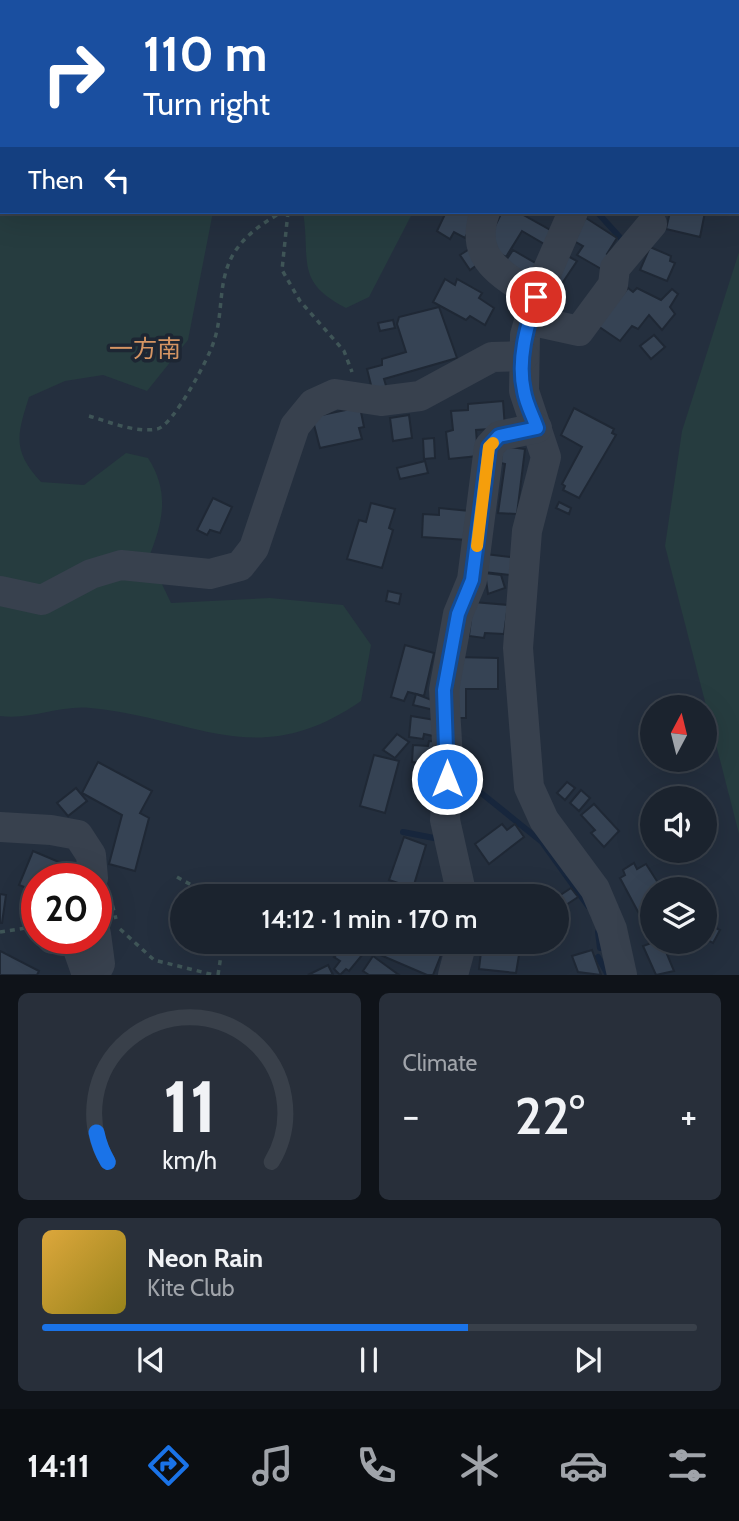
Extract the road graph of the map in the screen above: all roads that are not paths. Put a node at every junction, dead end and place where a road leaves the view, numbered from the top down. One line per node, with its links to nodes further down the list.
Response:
1 (485, 214): 4 (street)
2 (572, 214): 4 (street)
3 (652, 224): 4 (street)
4 (532, 309): 5 (street)
5 (523, 356): 6 (street); 7 (street)
6 (537, 428): 10 (street); 17 (street)
7 (0, 591)
8 (0, 827): 9 (street)
9 (92, 863)
10 (459, 884)
11 (65, 954): 15 (street)
12 (80, 954): 13 (street)
13 (99, 954)
14 (459, 954): 16 (street)
15 (66, 975)
16 (453, 975)
17 (622, 975)

